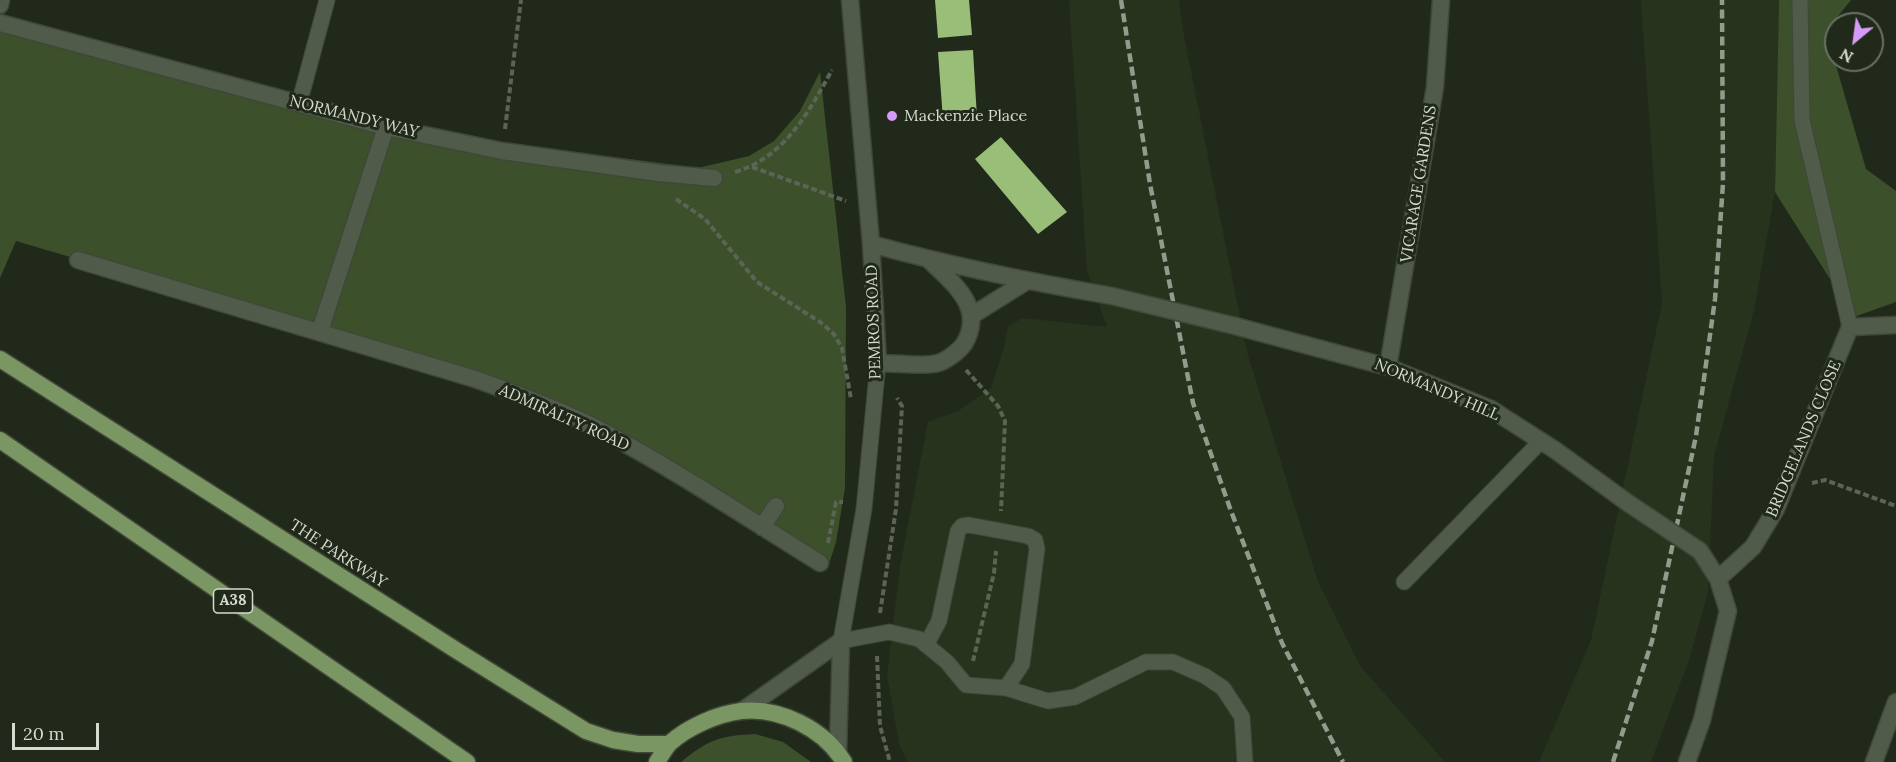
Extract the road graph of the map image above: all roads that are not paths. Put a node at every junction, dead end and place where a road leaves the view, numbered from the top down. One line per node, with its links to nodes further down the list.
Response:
1 (1, 0): 6 (street)
2 (327, 0): 8 (lane)
3 (850, 0): 11 (street, PEMROS ROAD)
4 (1441, 0): 21 (street, VICARAGE GARDENS)
5 (1800, 0): 17 (lane)
6 (0, 5)
7 (0, 23): 8 (street, NORMANDY WAY)
8 (299, 104): 9 (street, NORMANDY WAY)
9 (386, 127): 10 (street, NORMANDY WAY); 18 (street)
10 (714, 178)
11 (871, 244): 13 (street, NORMANDY HILL); 20 (street, PEMROS ROAD)
12 (78, 260): 18 (street, ADMIRALTY ROAD)
13 (929, 260): 14 (street, NORMANDY HILL); 15 (street)
14 (1027, 281): 15 (street); 21 (street, NORMANDY HILL, bridge)
15 (971, 316): 20 (street)
16 (1896, 325): 17 (street)
17 (1850, 327): 27 (street, BRIDGELANDS CLOSE)
18 (320, 331): 25 (street, ADMIRALTY ROAD)
19 (0, 360): 34 (highway, THE PARKWAY)
20 (878, 363): 29 (lane, PEMROS ROAD)
21 (1388, 367): 23 (street, NORMANDY HILL)
22 (0, 440): 36 (highway, A38)
23 (1541, 441): 27 (street, NORMANDY HILL, bridge); 28 (lane)
24 (776, 506): 25 (street)
25 (762, 527): 26 (street, ADMIRALTY ROAD)
26 (820, 563)
27 (1718, 579): 39 (street, NORMANDY HILL)
28 (1404, 582)
29 (841, 641): 30 (lane); 33 (street); 35 (street, PEMROS ROAD)
30 (926, 645): 31 (lane); 31 (lane)
31 (1006, 688): 38 (lane)
32 (1896, 702): 40 (street)
33 (742, 711): 34 (highway); 35 (highway)
34 (669, 744): 37 (highway)
35 (841, 757)
36 (467, 762)
37 (657, 762)
38 (1245, 762)
39 (1687, 762)
40 (1874, 762)

